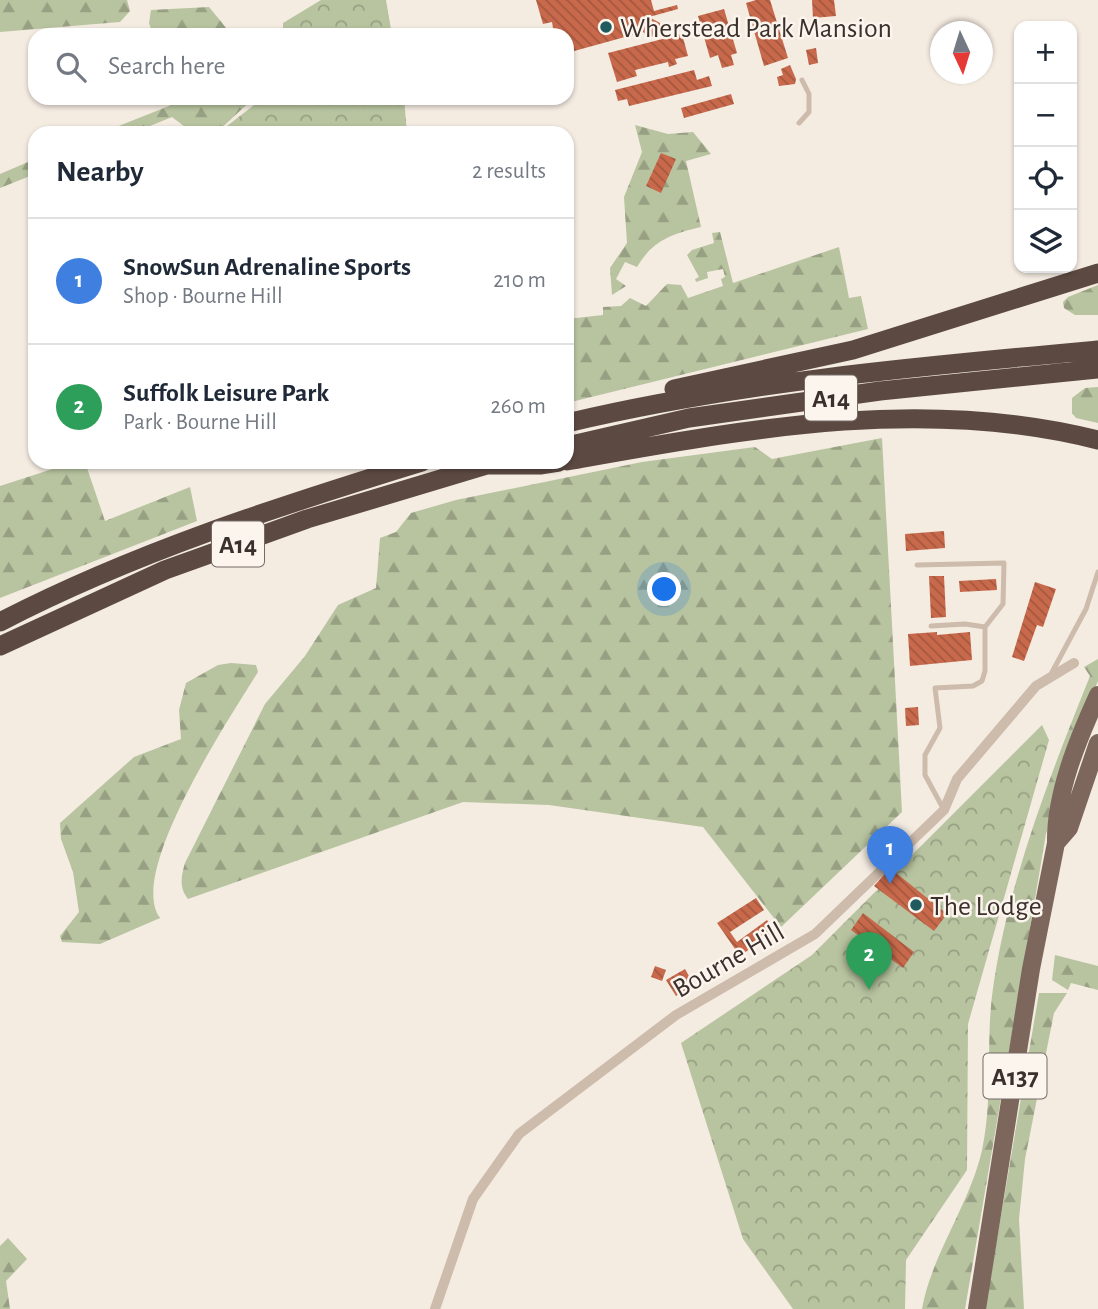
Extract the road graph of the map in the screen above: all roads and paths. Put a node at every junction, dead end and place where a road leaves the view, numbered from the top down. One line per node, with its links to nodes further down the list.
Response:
1 (803, 80): 2 (lane)
2 (799, 122)
3 (1098, 273): 6 (highway, A14)
4 (1098, 350): 6 (highway, A14)
5 (1098, 369): 9 (highway, A14)
6 (601, 415): 7 (highway, A14)
7 (574, 421)
8 (1098, 440): 10 (highway, A14)
9 (574, 444)
10 (574, 460)
11 (399, 469): 15 (highway, A14)
12 (471, 469): 18 (highway, A14)
13 (918, 565): 17 (lane)
14 (1098, 572): 20 (lane)
15 (0, 622)
16 (931, 626): 17 (lane)
17 (985, 627): 23 (lane)
18 (0, 646)
19 (1074, 663): 20 (street, Bourne Hill)
20 (1048, 679): 23 (street, Bourne Hill)
21 (1098, 695): 24 (main road, A137)
22 (1098, 743): 24 (main road, A137)
23 (944, 810): 25 (street, Bourne Hill)
24 (1056, 843): 26 (main road, A137)
25 (435, 1309)
26 (977, 1309)

